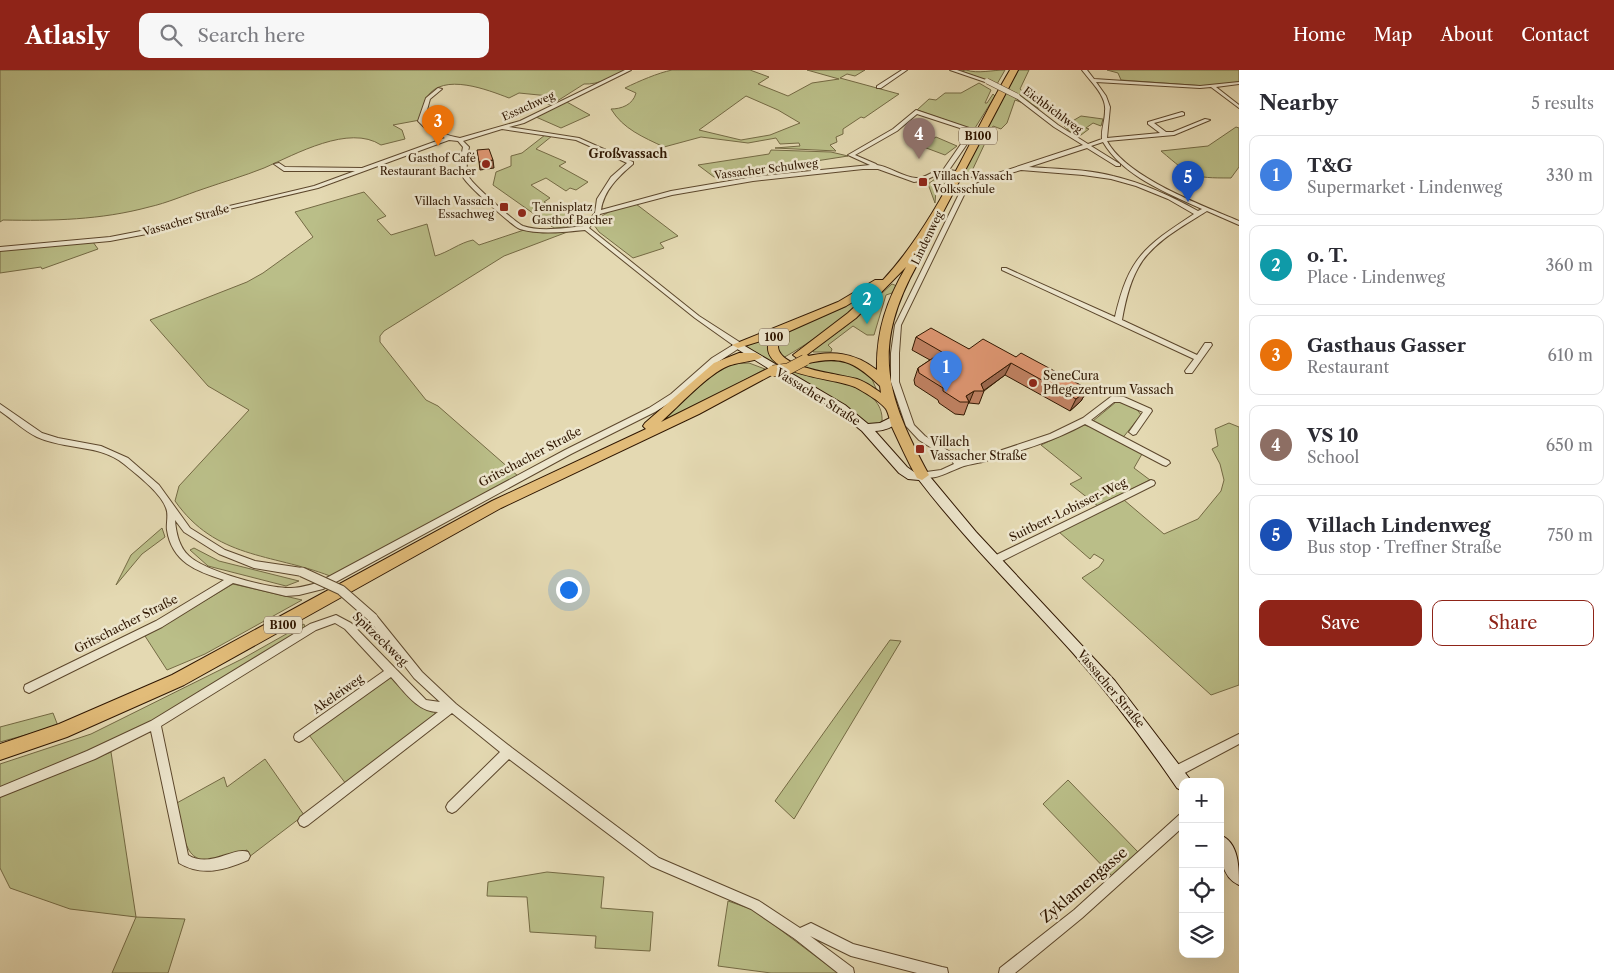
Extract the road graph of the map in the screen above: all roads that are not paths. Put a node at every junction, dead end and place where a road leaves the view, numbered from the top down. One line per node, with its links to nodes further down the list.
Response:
1 (629, 70): 14 (street, Essachweg)
2 (906, 70): 8 (street)
3 (952, 70): 19 (street, Eichbichlweg, bridge)
4 (1014, 70): 34 (main road, B100)
5 (1084, 70): 6 (street)
6 (1093, 80): 9 (street); 18 (street)
7 (1239, 83): 9 (street)
8 (879, 87)
9 (1213, 87): 11 (street)
10 (440, 89): 16 (street)
11 (1239, 107)
12 (1182, 114): 15 (street)
13 (1207, 120): 15 (street)
14 (504, 128): 17 (street, Essachweg); 30 (street)
15 (1164, 134): 18 (street)
16 (449, 138): 17 (street); 23 (street, Vassacher Straße)
17 (460, 140): 33 (street)
18 (1104, 140): 19 (street); 26 (street)
19 (1088, 147): 22 (street); 26 (street, Eichbichlweg)
20 (277, 164): 23 (street, Vassacher Straße)
21 (879, 167): 24 (street, Vassacher Schulweg); 24 (street); 30 (street, Vassacher Schulweg)
22 (1021, 168): 27 (street, Lindenweg); 31 (street, Lindenweg)
23 (368, 169): 35 (street, Vassacher Straße)
24 (944, 170): 25 (street)
25 (954, 172)
26 (1138, 175): 29 (street)
27 (995, 176): 28 (street, Lindenweg); 28 (street)
28 (974, 185): 55 (street, Lindenweg)
29 (1206, 209): 31 (street); 32 (street)
30 (598, 212): 33 (street)
31 (1198, 214): 38 (street)
32 (1239, 223)
33 (586, 228): 40 (street, Vassacher Straße)
34 (925, 234): 36 (main road, B100); 47 (main road)
35 (0, 249)
36 (901, 267): 39 (main road, 100); 43 (main road, B100)
37 (1004, 269): 38 (street)
38 (1118, 321): 44 (street)
39 (778, 332): 40 (main road, 100); 48 (main road, 100)
40 (738, 345): 42 (main road, Vassacher Straße); 61 (street, Gritschacher Straße)
41 (1208, 345): 44 (street)
42 (756, 357): 52 (main road, Vassacher Straße); 54 (main road, 100)
43 (802, 357): 45 (main road, bridge); 47 (main road)
44 (1198, 358): 46 (street)
45 (774, 371): 54 (main road, B100)
46 (1189, 371)
47 (884, 383): 48 (main road)
48 (889, 405): 50 (main road)
49 (0, 407): 59 (street)
50 (894, 420): 52 (main road); 57 (main road)
51 (1084, 420): 53 (street); 55 (street); 56 (street)
52 (866, 428): 57 (main road, Vassacher Straße)
53 (1133, 432)
54 (633, 440): 68 (main road, B100)
55 (958, 464): 57 (street)
56 (1166, 464)
57 (922, 475): 60 (main road, Vassacher Straße)
58 (1151, 482): 60 (street, Suitbert-Lobisser-Weg)
59 (171, 509): 61 (street, Gritschacher Straße); 64 (street, bridge)
60 (995, 560): 70 (main road, Vassacher Straße)
61 (233, 579): 63 (street, Gritschacher Straße)
62 (392, 671): 64 (street, Spitzeckweg); 65 (street, Spitzeckweg); 66 (street, Akeleiweg)
63 (29, 688)
64 (452, 707): 69 (street); 73 (street)
65 (155, 724): 71 (street, Spitzeckweg); 76 (street)
66 (300, 737)
67 (1239, 739): 70 (street)
68 (0, 752)
69 (508, 752): 72 (street); 78 (street)
70 (1179, 778)
71 (0, 792)
72 (452, 806)
73 (304, 820)
74 (1179, 823): 81 (street, Zyklamengasse)
75 (1224, 850): 77 (main road)
76 (244, 856)
77 (1239, 876)
78 (799, 935): 79 (street); 80 (street)
79 (848, 973)
80 (942, 973)
81 (1005, 973)

